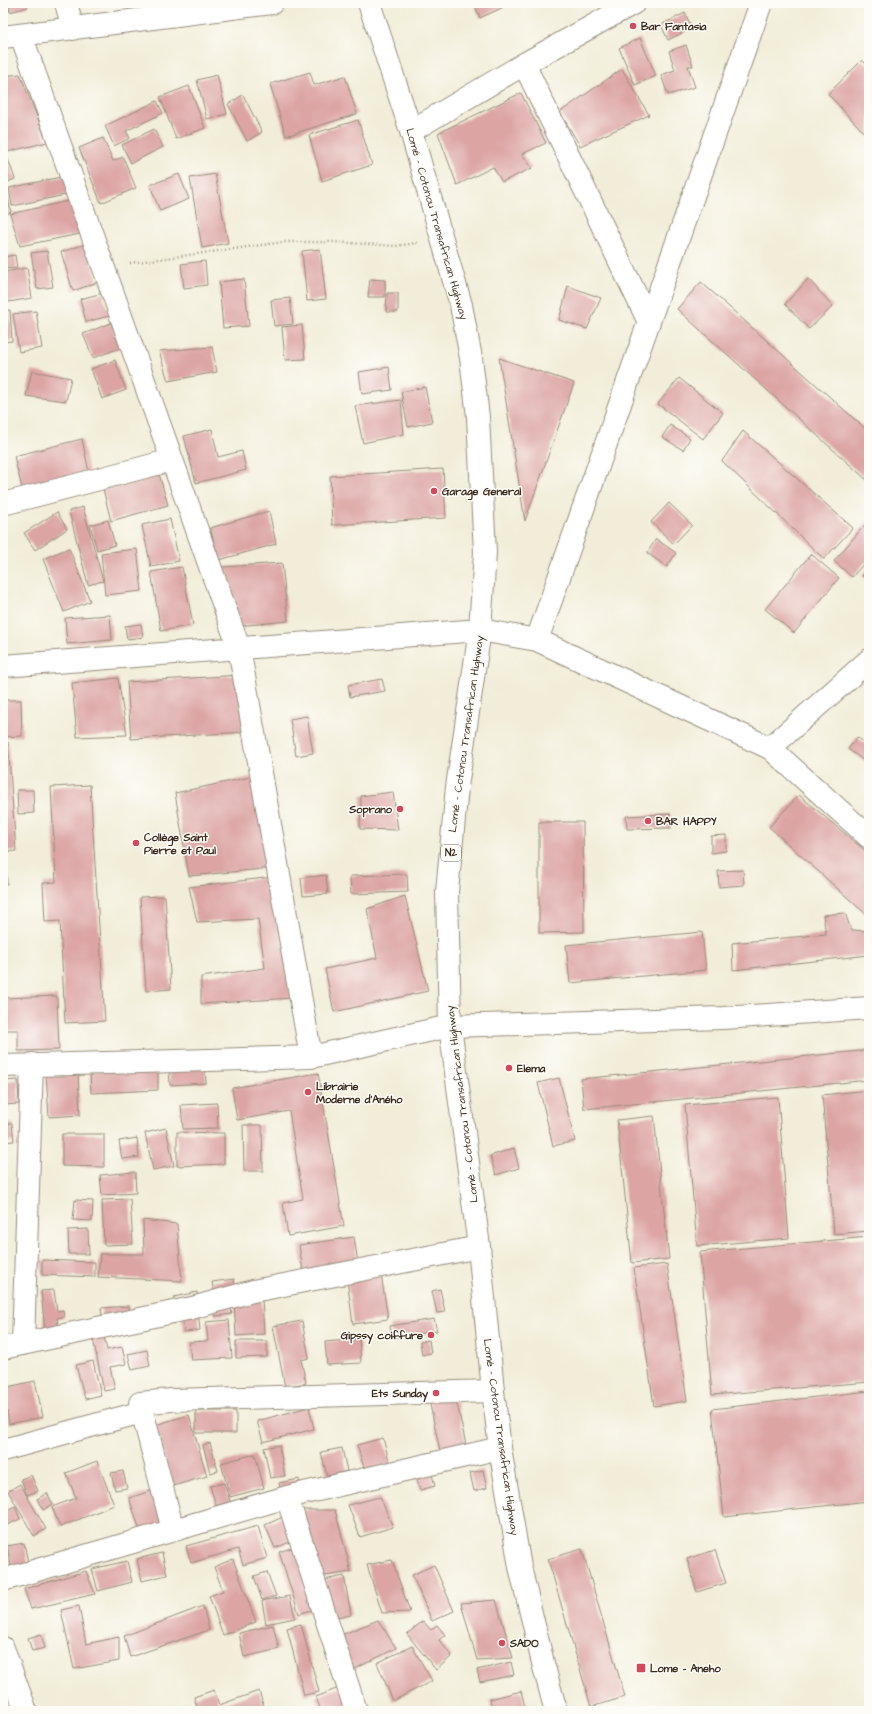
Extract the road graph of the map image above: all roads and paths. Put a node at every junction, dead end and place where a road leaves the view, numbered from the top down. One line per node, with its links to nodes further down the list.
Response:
1 (66, 3): 6 (main road)
2 (272, 3): 6 (main road)
3 (368, 3): 9 (main road, Lomé - Cotonou Transafrican Highway / N2)
4 (634, 3): 8 (main road)
5 (762, 3): 12 (main road)
6 (73, 29): 7 (main road)
7 (12, 36): 11 (main road)
8 (524, 64): 9 (main road); 12 (main road)
9 (411, 131): 10 (main road, Lomé - Cotonou Transafrican Highway / N2)
10 (443, 239): 11 (path); 15 (main road, Lomé - Cotonou Transafrican Highway / N2)
11 (103, 267): 13 (main road)
12 (649, 322): 16 (main road)
13 (172, 460): 14 (main road); 17 (main road)
14 (3, 504)
15 (480, 630): 16 (main road); 17 (main road); 23 (main road, Lomé - Cotonou Transafrican Highway / N2)
16 (537, 640): 20 (main road)
17 (239, 648): 19 (main road); 24 (main road)
18 (869, 660): 20 (main road)
19 (3, 666)
20 (770, 748): 21 (main road)
21 (869, 837)
22 (869, 1008): 23 (main road)
23 (450, 1026): 24 (main road); 27 (main road, Lomé - Cotonou Transafrican Highway / N2)
24 (311, 1058): 25 (main road)
25 (32, 1064): 26 (main road); 28 (main road)
26 (3, 1066)
27 (479, 1247): 28 (main road); 29 (main road, Lomé - Cotonou Transafrican Highway / N2)
28 (13, 1346)
29 (493, 1391): 30 (main road); 31 (main road, Lomé - Cotonou Transafrican Highway / N2)
30 (142, 1412): 32 (main road); 34 (main road)
31 (500, 1448): 33 (main road); 39 (main road, Lomé - Cotonou Transafrican Highway / N2)
32 (3, 1450)
33 (287, 1497): 34 (main road); 38 (main road)
34 (173, 1530): 35 (main road)
35 (3, 1580)
36 (3, 1648): 37 (main road)
37 (26, 1711)
38 (356, 1711)
39 (556, 1711)

